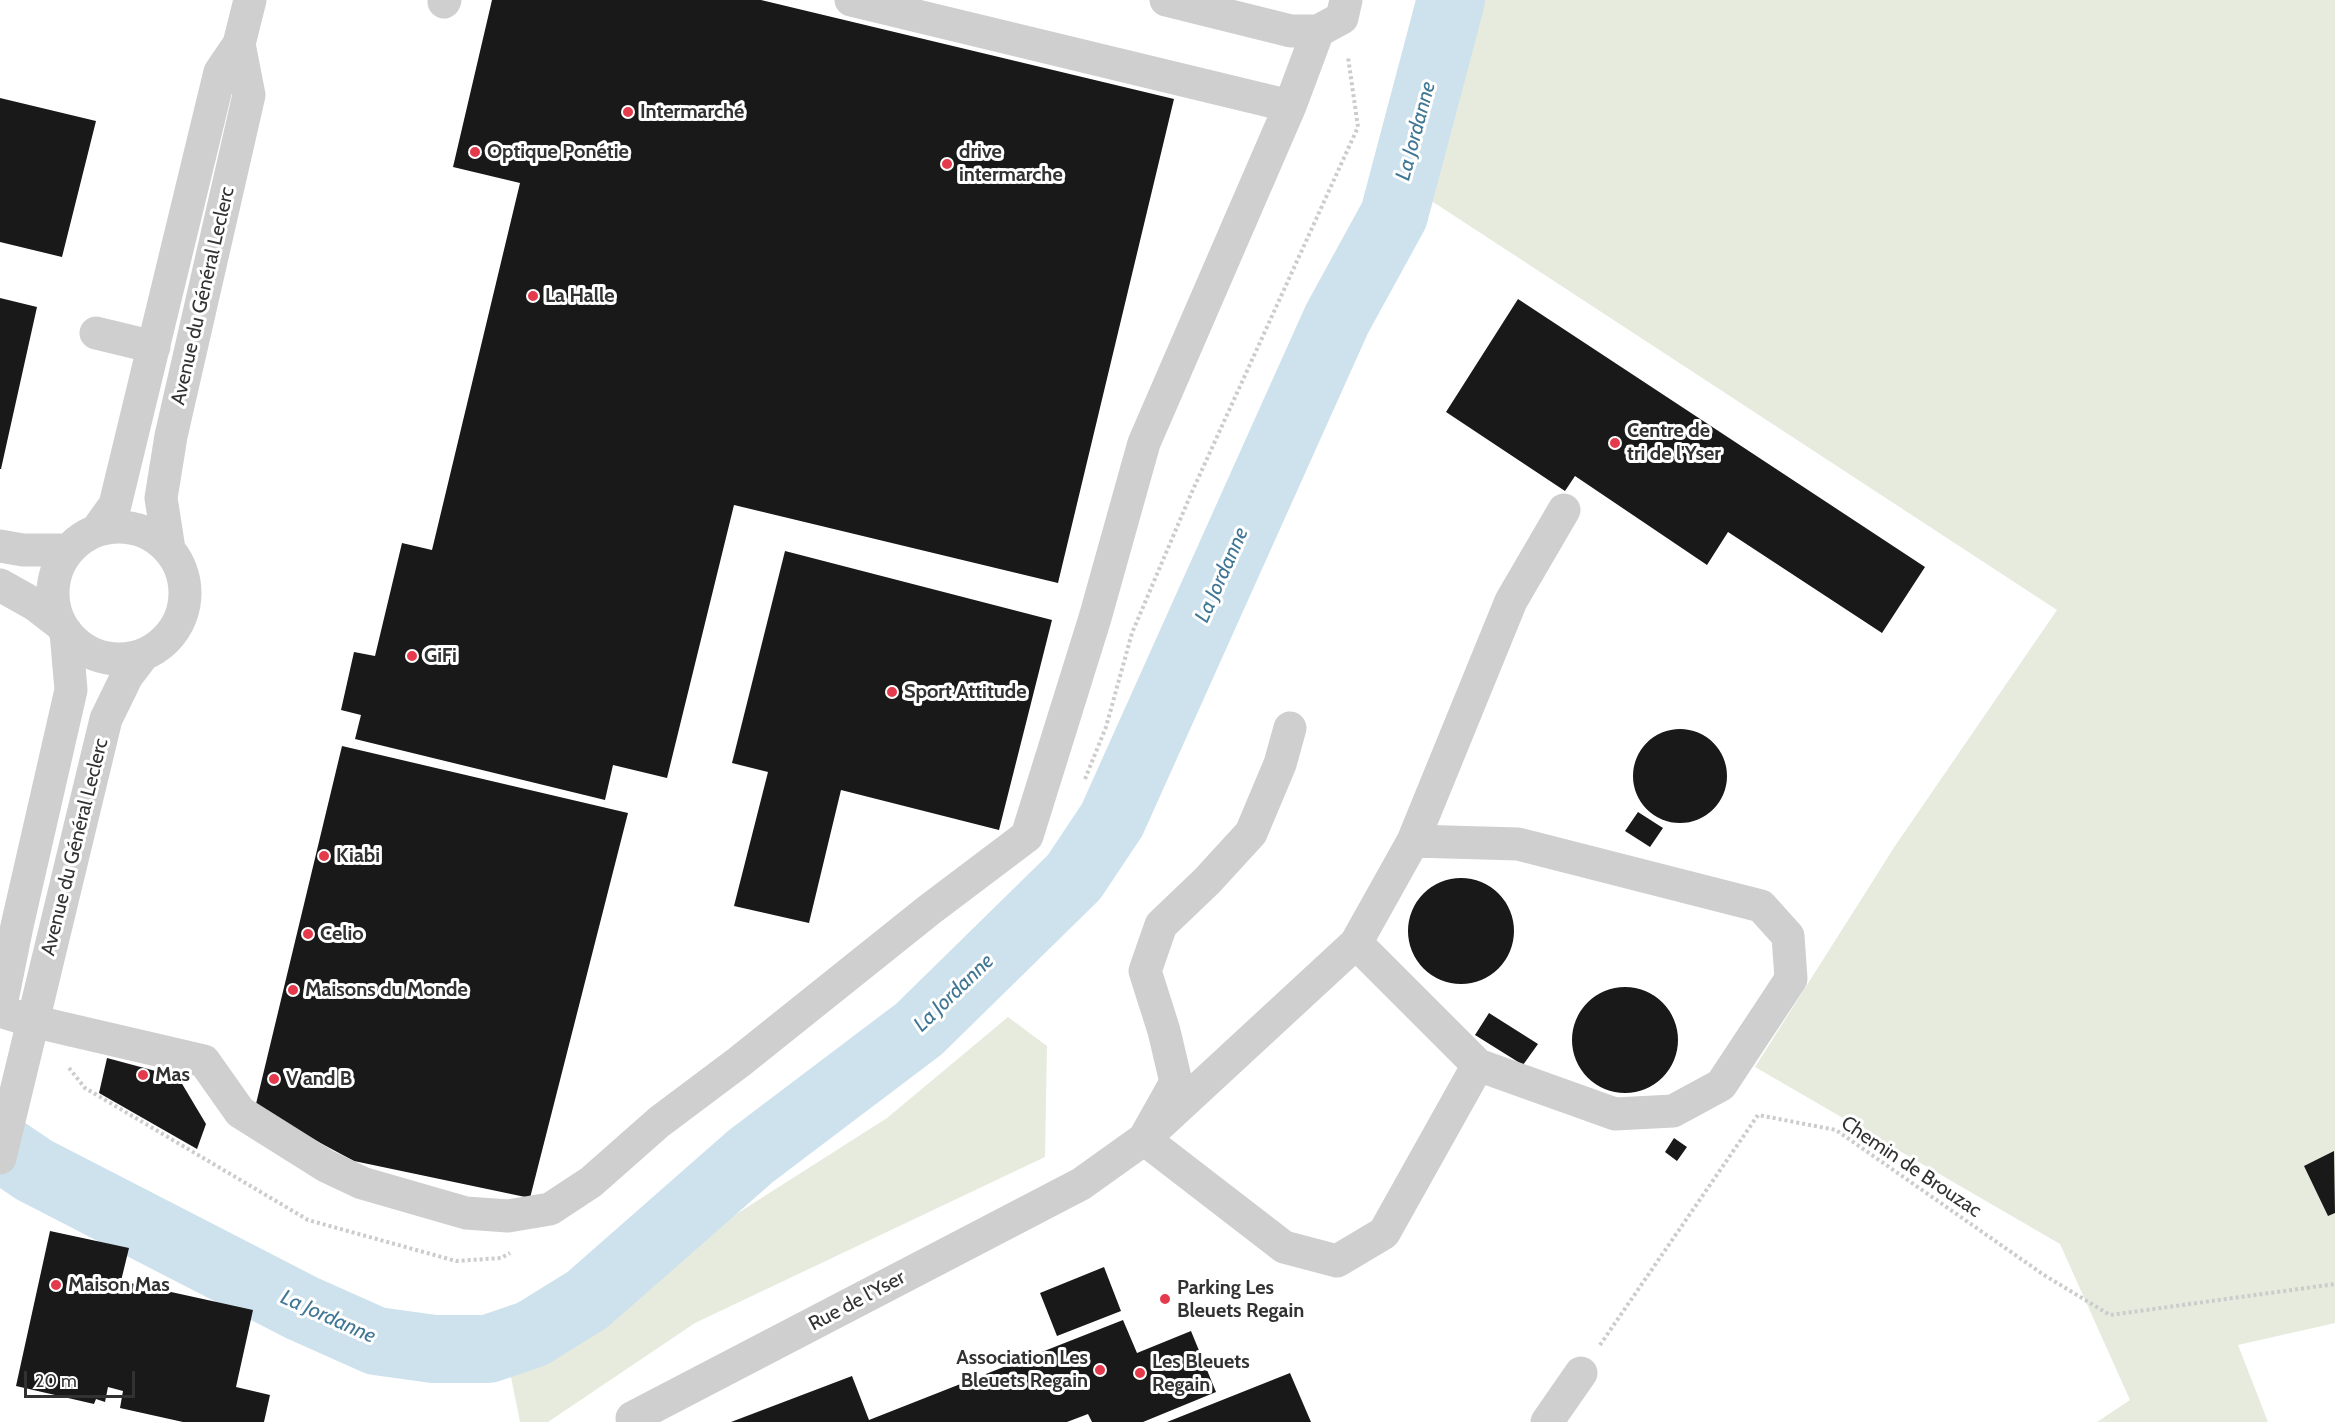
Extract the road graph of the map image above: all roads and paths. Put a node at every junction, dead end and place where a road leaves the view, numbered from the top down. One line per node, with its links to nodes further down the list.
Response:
1 (250, 0): 6 (street, Avenue du Général Leclerc)
2 (851, 0): 4 (street)
3 (1166, 0): 5 (street)
4 (922, 8): 7 (street)
5 (1335, 16): 7 (street); 19 (path)
6 (239, 44): 9 (street, Avenue du Général Leclerc); 13 (street, Avenue du Général Leclerc)
7 (1290, 106): 23 (street)
8 (96, 333): 9 (street)
9 (154, 347): 11 (street, Avenue du Général Leclerc)
10 (1564, 510): 20 (street, Rue de l'Yser)
11 (97, 530): 13 (street, Avenue du Général Leclerc); 14 (street, Avenue du Général Leclerc)
12 (0, 546): 14 (street)
13 (169, 549): 17 (street, Avenue du Général Leclerc)
14 (68, 550): 16 (street, Avenue du Général Leclerc)
15 (0, 585): 16 (street)
16 (63, 628): 17 (street); 22 (street, Avenue du Général Leclerc)
17 (143, 655): 23 (street, Avenue du Général Leclerc)
18 (1290, 728): 25 (street)
19 (1085, 780)
20 (1413, 841): 21 (street, Rue de l'Yser); 24 (street)
21 (1356, 944): 24 (street); 25 (street, Rue de l'Yser)
22 (0, 1010): 23 (street)
23 (30, 1033): 26 (street, Avenue du Général Leclerc); 27 (path)
24 (1478, 1065): 25 (street)
25 (1144, 1139): 30 (street, Rue de l'Yser)
26 (0, 1158)
27 (511, 1252)
28 (2335, 1284): 29 (path, Chemin de Brouzac)
29 (1581, 1373): 31 (street)
30 (629, 1421)
31 (1548, 1422)

